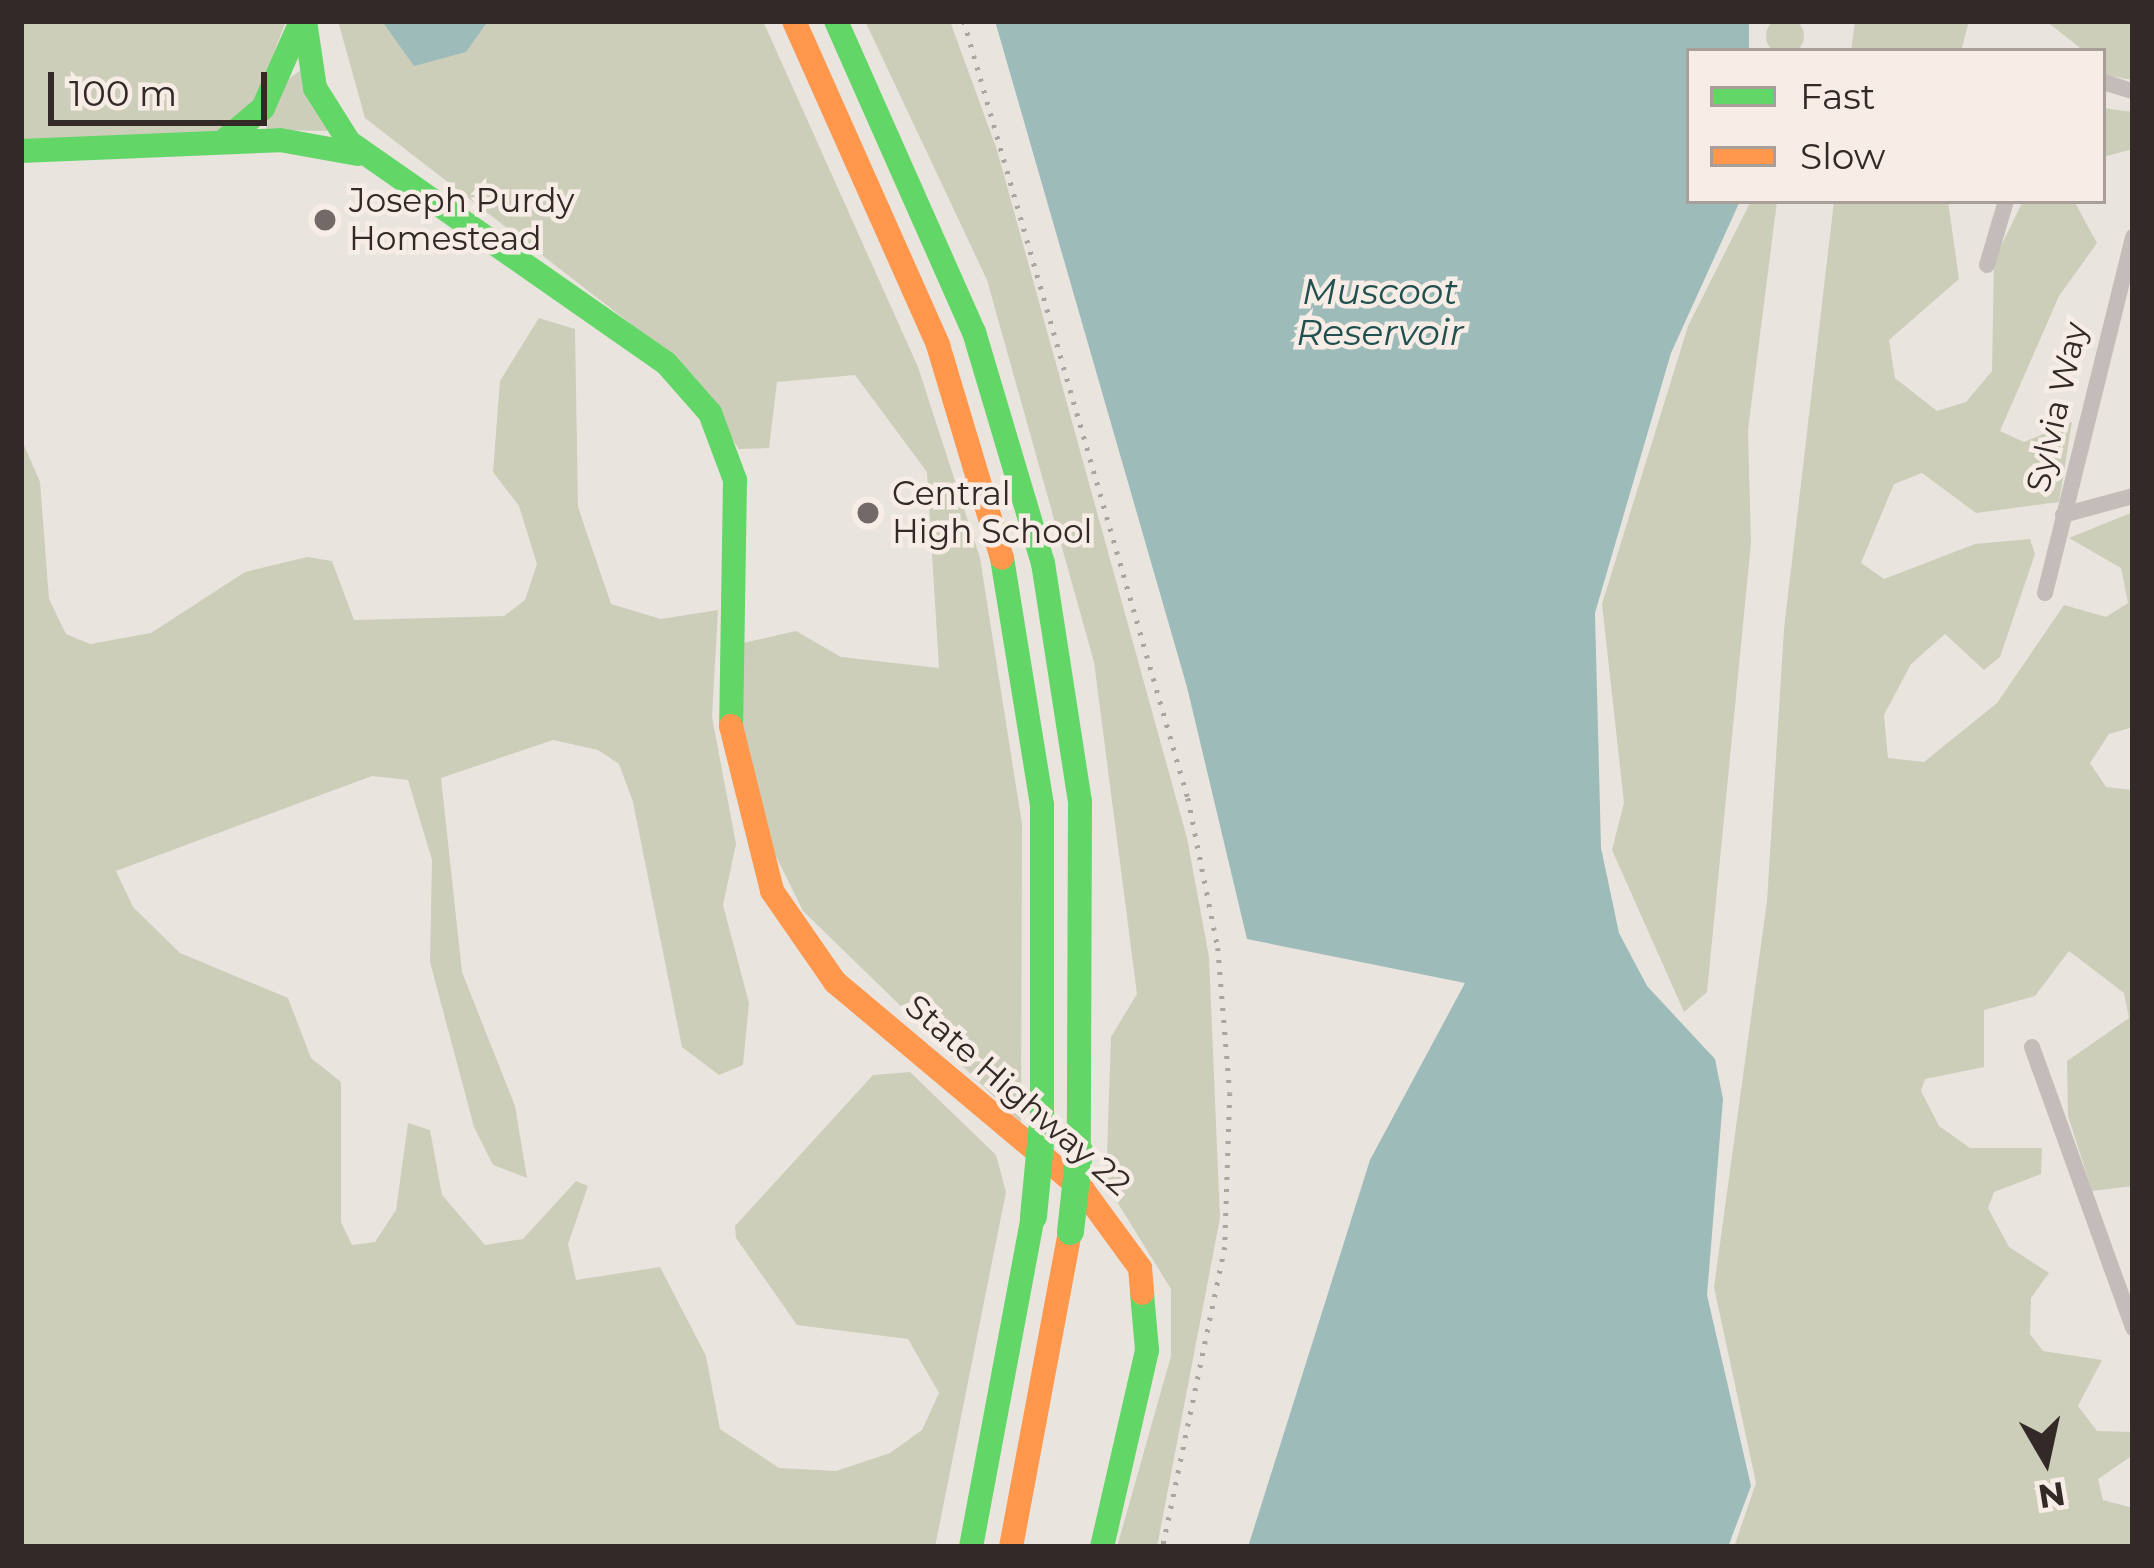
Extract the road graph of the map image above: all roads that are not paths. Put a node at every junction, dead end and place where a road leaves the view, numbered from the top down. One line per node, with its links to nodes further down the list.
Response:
1 (303, 21): 4 (main road); 6 (main road)
2 (794, 21): 15 (main road, bridge)
3 (836, 21): 16 (main road, bridge)
4 (212, 145): 5 (main road); 6 (main road)
5 (21, 151)
6 (366, 158): 17 (main road, State Highway 22)
7 (2005, 204): 9 (street)
8 (2133, 237): 11 (street, Sylvia Way)
9 (1987, 266)
10 (2133, 496): 11 (street)
11 (2063, 515): 12 (street, Sylvia Way)
12 (2045, 592)
13 (2032, 1047): 14 (street)
14 (2133, 1328)
15 (971, 1547)
16 (1011, 1547)
17 (1102, 1547)

